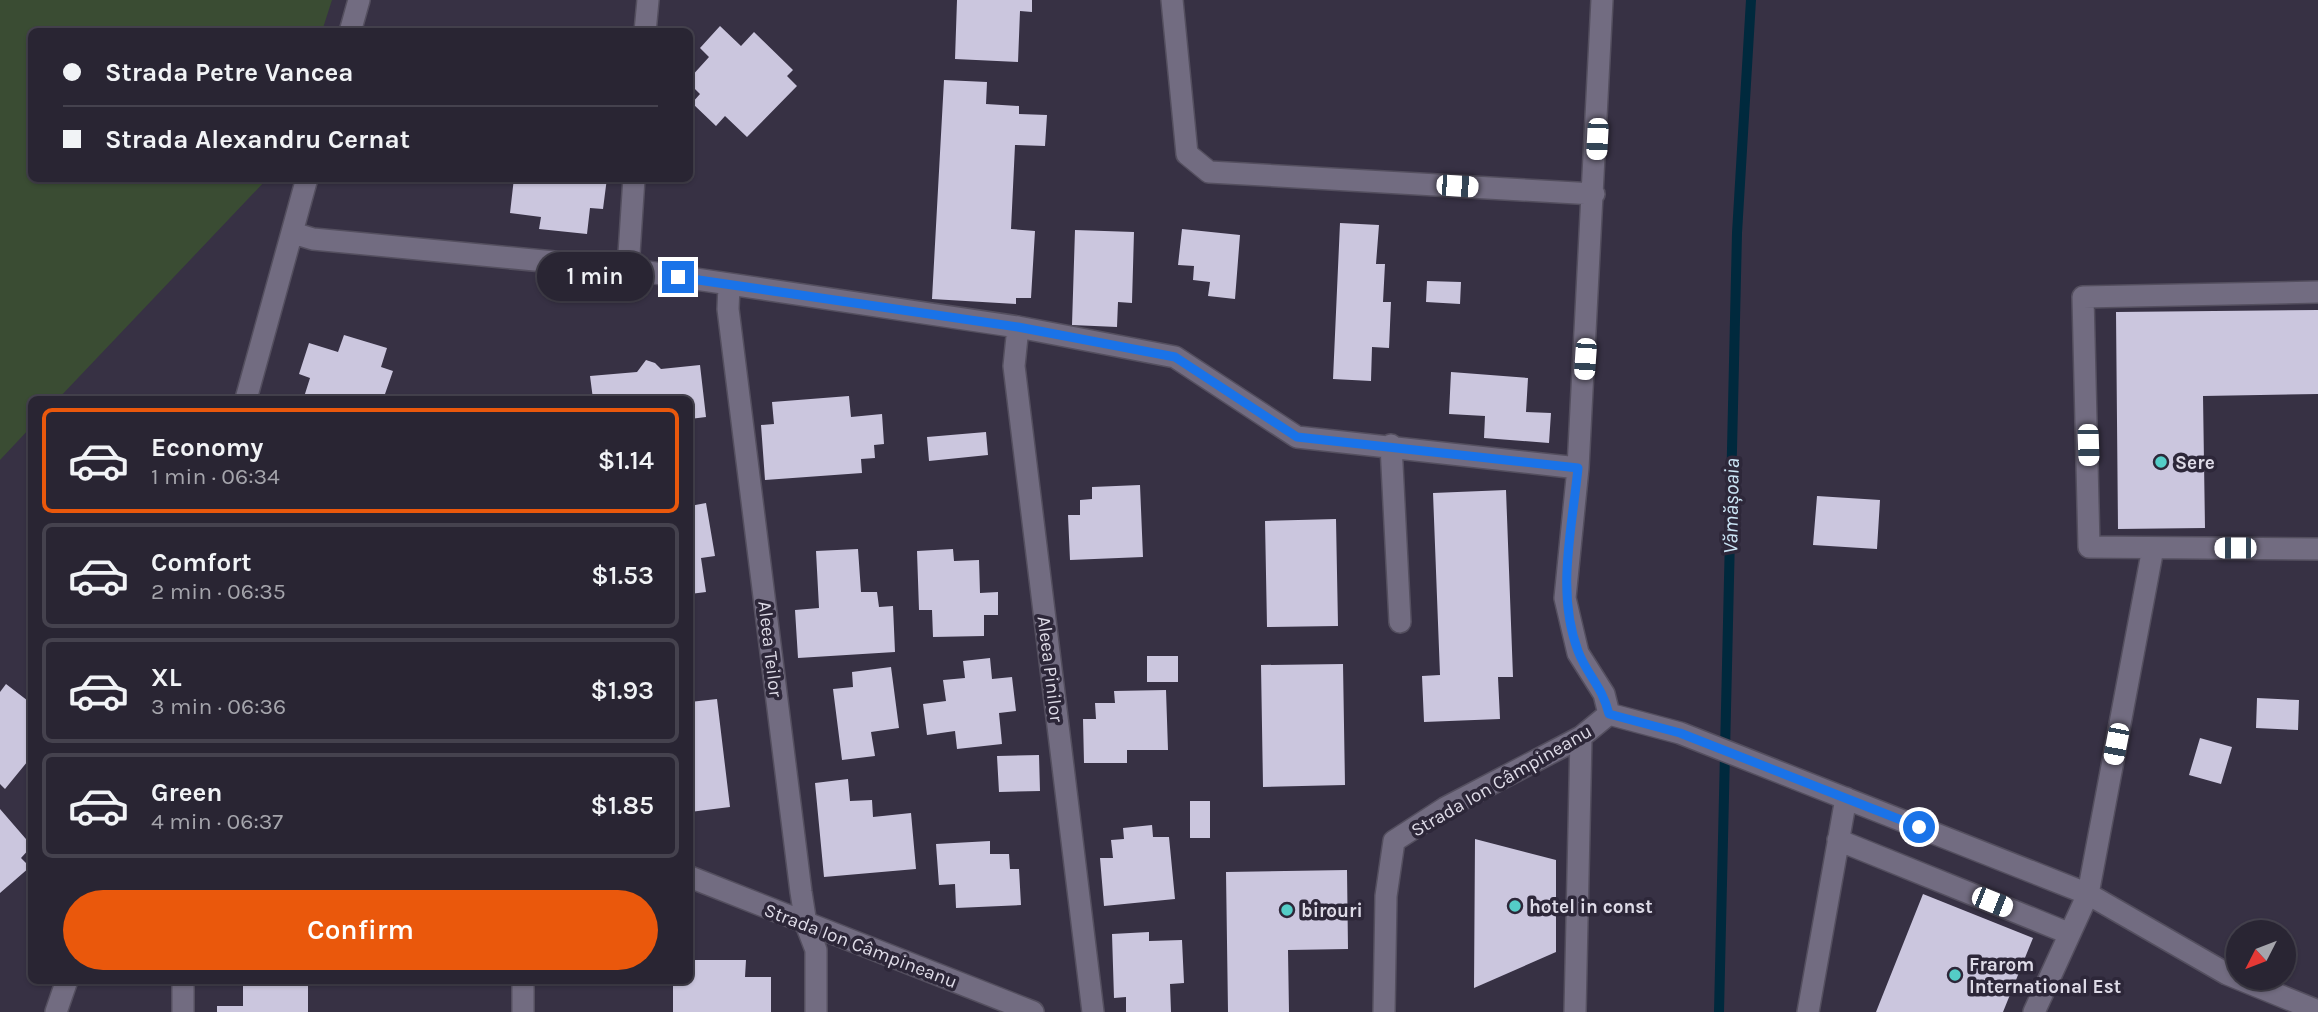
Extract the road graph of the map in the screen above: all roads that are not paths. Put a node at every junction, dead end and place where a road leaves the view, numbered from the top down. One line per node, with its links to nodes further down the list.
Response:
1 (359, 0): 5 (street)
2 (648, 0): 6 (street)
3 (1172, 0): 9 (street)
4 (1602, 0): 9 (street)
5 (351, 28)
6 (645, 28)
7 (306, 182): 10 (street)
8 (634, 182): 11 (street)
9 (1594, 194): 17 (street)
10 (293, 233): 11 (street); 15 (street)
11 (628, 269): 12 (street)
12 (729, 285): 14 (street); 27 (street, Aleea Teilor)
13 (2318, 292): 18 (street)
14 (1018, 327): 16 (street); 38 (street, Aleea Pinilor)
15 (247, 396)
16 (1391, 445): 17 (street); 20 (street)
17 (1578, 468): 21 (street)
18 (2153, 548): 19 (street); 26 (street)
19 (2318, 549)
20 (1400, 622)
21 (1609, 714): 22 (street, Strada Ion Câmpineanu); 23 (street)
22 (1581, 737): 39 (street, Strada Ion Câmpineanu); 40 (street)
23 (1846, 798): 24 (street); 26 (street)
24 (1838, 841): 28 (street); 41 (street)
25 (693, 878): 27 (street, Strada Ion Câmpineanu)
26 (2088, 894): 28 (street); 32 (street)
27 (806, 924): 36 (street, Aleea Teilor); 37 (street, Strada Ion Câmpineanu)
28 (2068, 933): 42 (street)
29 (66, 984): 33 (street)
30 (183, 984): 34 (street)
31 (523, 984): 35 (street)
32 (2318, 1011)
33 (56, 1012)
34 (183, 1012)
35 (523, 1012)
36 (816, 1012)
37 (1033, 1012)
38 (1093, 1012)
39 (1384, 1012)
40 (1575, 1012)
41 (1808, 1012)
42 (2034, 1012)

